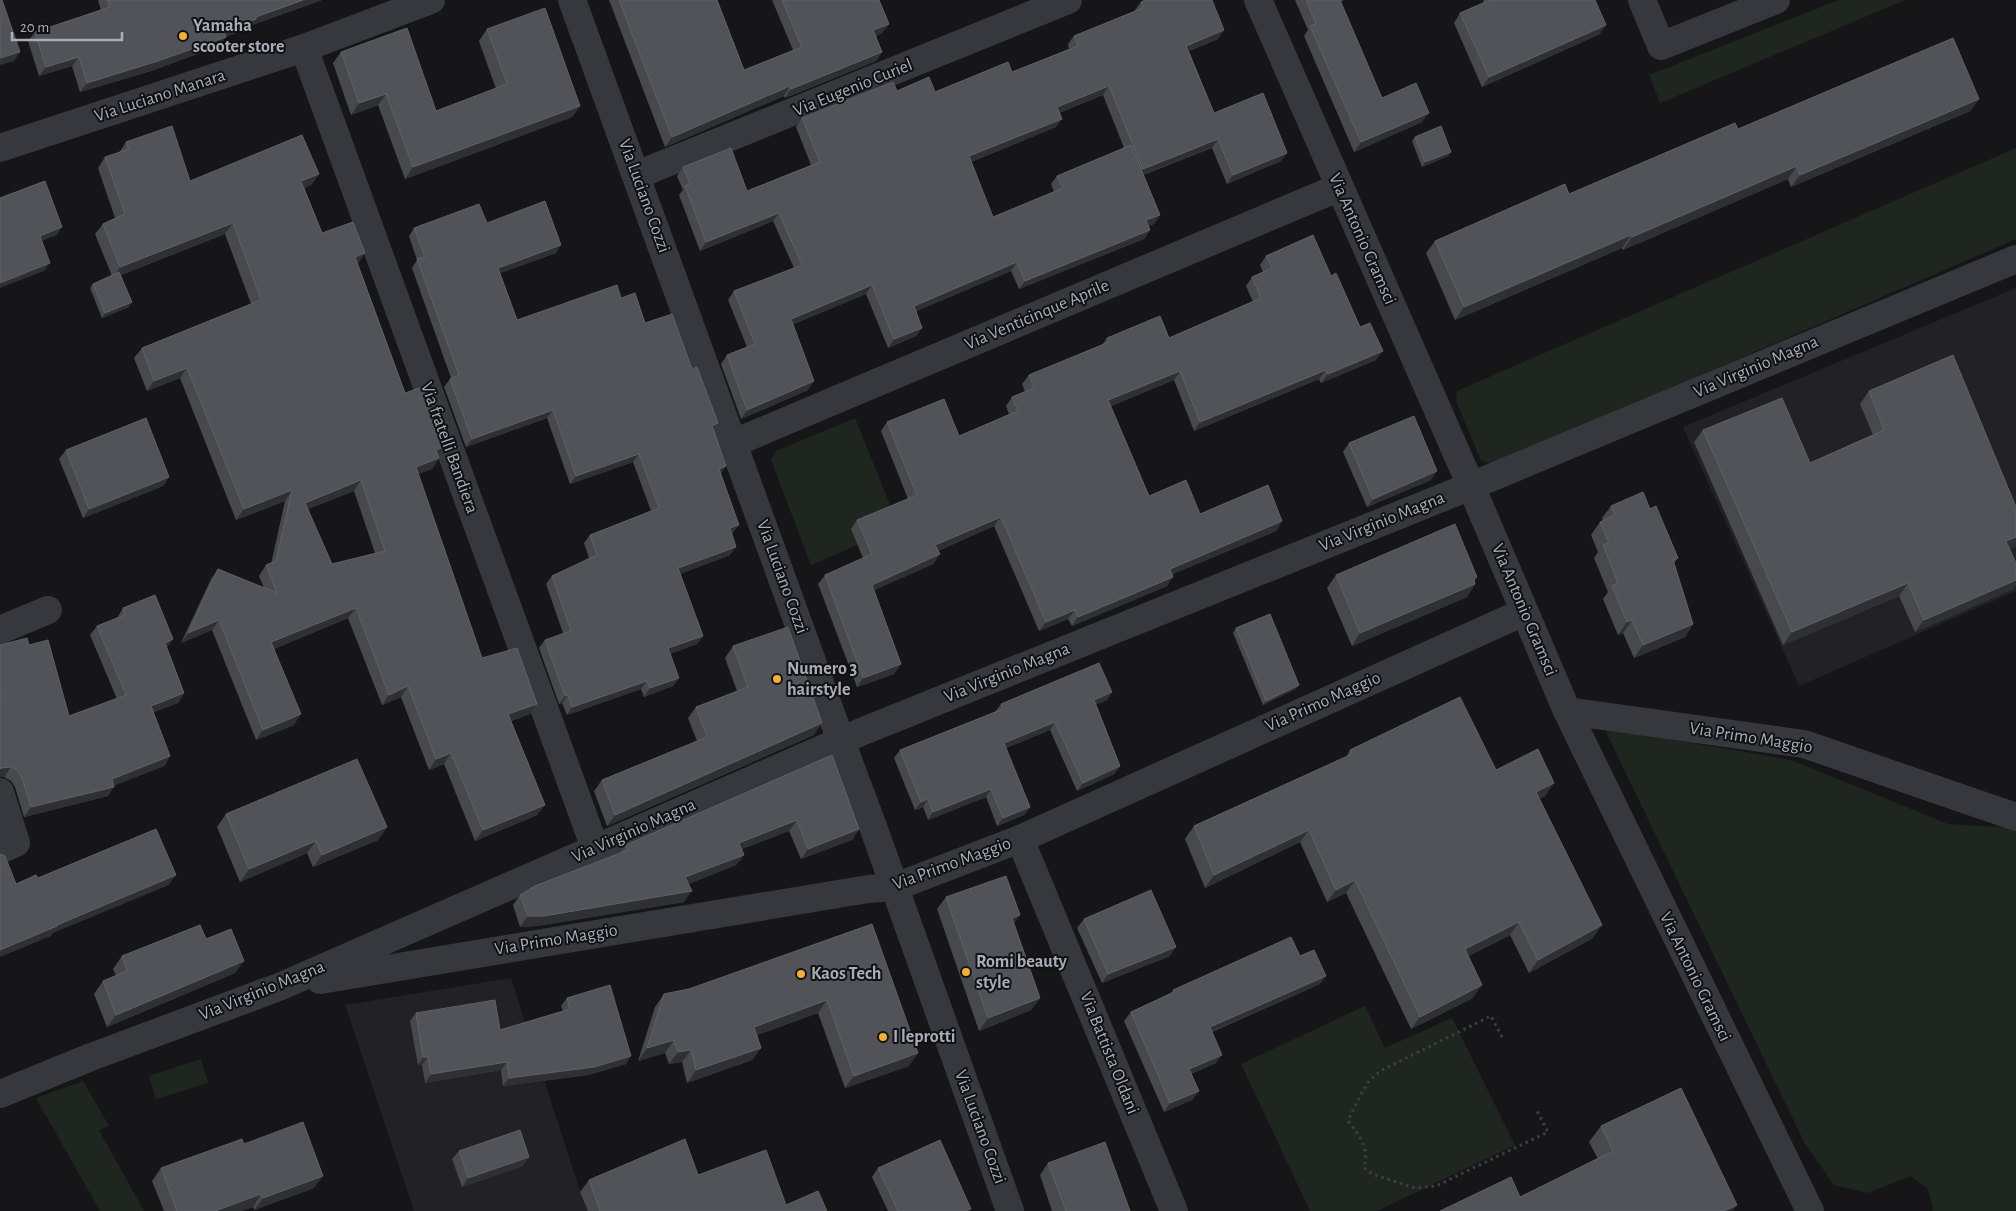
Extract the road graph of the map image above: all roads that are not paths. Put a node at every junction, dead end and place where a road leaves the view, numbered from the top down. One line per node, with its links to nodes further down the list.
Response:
1 (431, 0): 7 (street, Via Luciano Manara)
2 (572, 0): 9 (street, Via Luciano Cozzi)
3 (1068, 0): 9 (street, Via Eugenio Curiel)
4 (1258, 0): 10 (street, Via Antonio Gramsci)
5 (1642, 0): 6 (street)
6 (1776, 0)
7 (304, 48): 8 (street, Via Luciano Manara); 22 (street, Via fratelli Bandiera)
8 (0, 148)
9 (637, 175): 12 (street, Via Luciano Cozzi)
10 (1340, 187): 12 (street, Via Venticinque Aprile); 13 (street, Via Antonio Gramsci)
11 (2016, 259): 13 (street, Via Virginio Magna)
12 (734, 443): 18 (street, Via Luciano Cozzi)
13 (1471, 486): 15 (street, Via Antonio Gramsci); 18 (street, Via Virginio Magna)
14 (48, 610): 16 (street)
15 (1524, 612): 17 (street, Via Antonio Gramsci); 21 (street, Via Primo Maggio)
16 (0, 630)
17 (1567, 711): 20 (street, Via Primo Maggio); 29 (street, Via Antonio Gramsci)
18 (841, 741): 22 (street, Via Virginio Magna); 24 (street, Via Luciano Cozzi)
19 (0, 792): 23 (street)
20 (2016, 817)
21 (1020, 839): 24 (street, Via Primo Maggio); 28 (street, Via Battista Oldani)
22 (595, 848): 25 (street, Via Virginio Magna)
23 (0, 850)
24 (895, 887): 25 (street, Via Primo Maggio); 27 (street, Via Luciano Cozzi)
25 (279, 986): 26 (street, Via Virginio Magna)
26 (0, 1094)
27 (1010, 1211)
28 (1174, 1211)
29 (1810, 1211)

